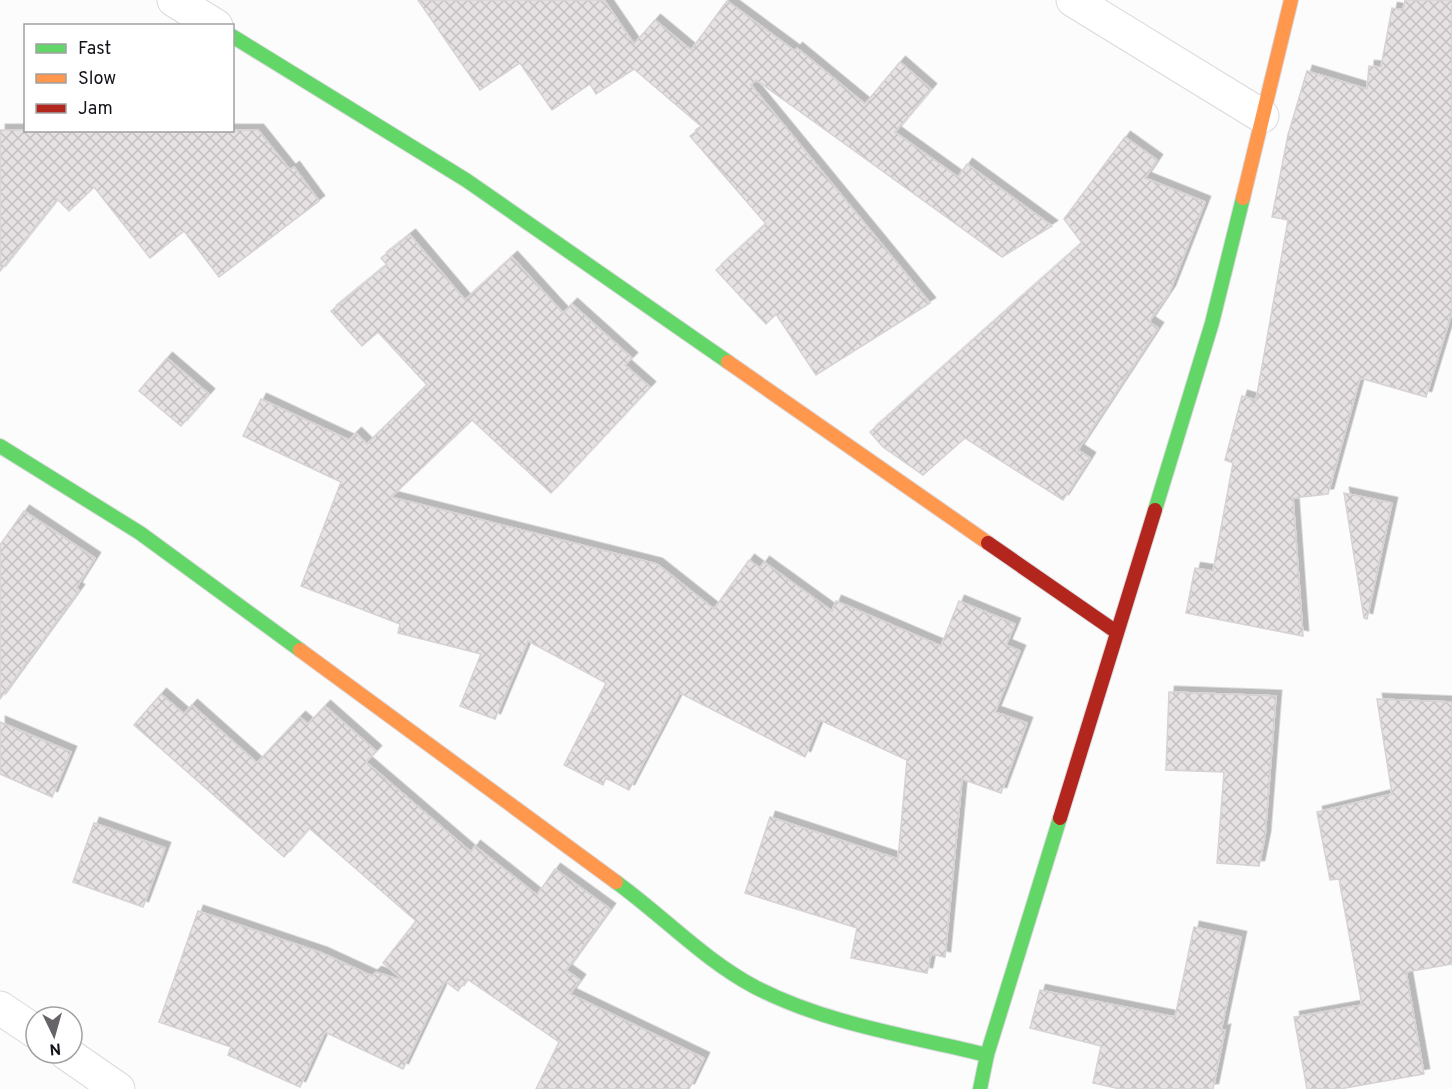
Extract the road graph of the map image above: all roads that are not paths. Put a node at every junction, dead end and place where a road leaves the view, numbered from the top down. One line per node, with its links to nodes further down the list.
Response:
1 (174, 0): 4 (street)
2 (1073, 0): 6 (street)
3 (1291, 0): 6 (street)
4 (213, 24)
5 (234, 37): 8 (street)
6 (1262, 116): 8 (street)
7 (0, 446): 11 (street)
8 (1115, 631): 11 (street)
9 (0, 1008): 10 (street)
10 (24, 1024)
11 (987, 1055): 14 (street)
12 (83, 1065): 13 (street)
13 (118, 1089)
14 (980, 1089)

